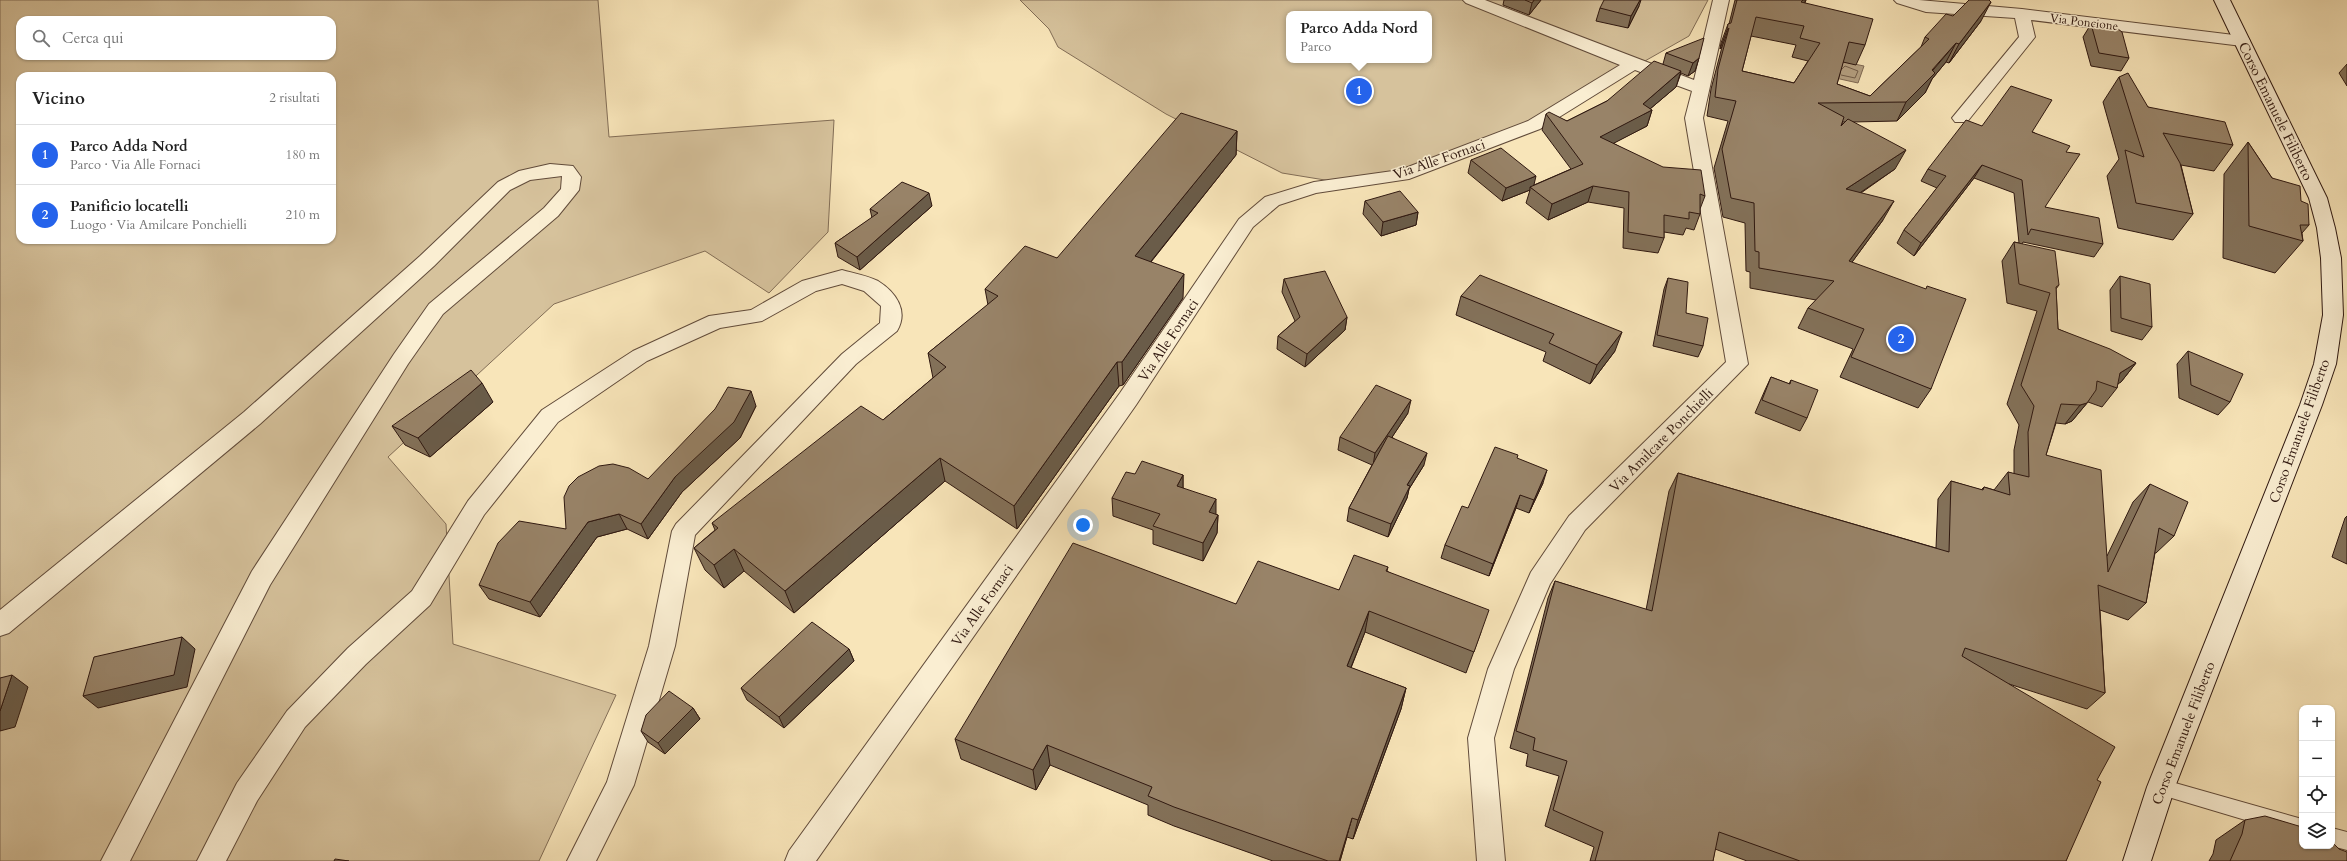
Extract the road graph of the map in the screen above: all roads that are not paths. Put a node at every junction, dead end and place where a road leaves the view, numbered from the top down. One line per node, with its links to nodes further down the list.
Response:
1 (1471, 0): 7 (street)
2 (1720, 0): 8 (street, Via Amilcare Ponchielli)
3 (1902, 0): 5 (street, Via Poncione)
4 (2222, 0): 6 (street, Corso Emanuele Filiberto)
5 (2022, 14): 6 (street, Via Poncione); 9 (street)
6 (2242, 41): 11 (street, Corso Emanuele Filiberto)
7 (1633, 64): 8 (street); 19 (street, Via Alle Fornaci)
8 (1702, 89): 20 (street, Via Amilcare Ponchielli)
9 (1960, 118)
10 (0, 625): 16 (street)
11 (2161, 787): 12 (street, Corso Emanuele Filiberto); 13 (lane)
12 (2147, 825): 21 (street); 22 (street, Corso Emanuele Filiberto)
13 (2299, 827)
14 (2335, 838): 15 (lane)
15 (2347, 841)
16 (115, 861)
17 (211, 861): 18 (street)
18 (581, 861)
19 (800, 861)
20 (1491, 861)
21 (2126, 861)
22 (2137, 861)

